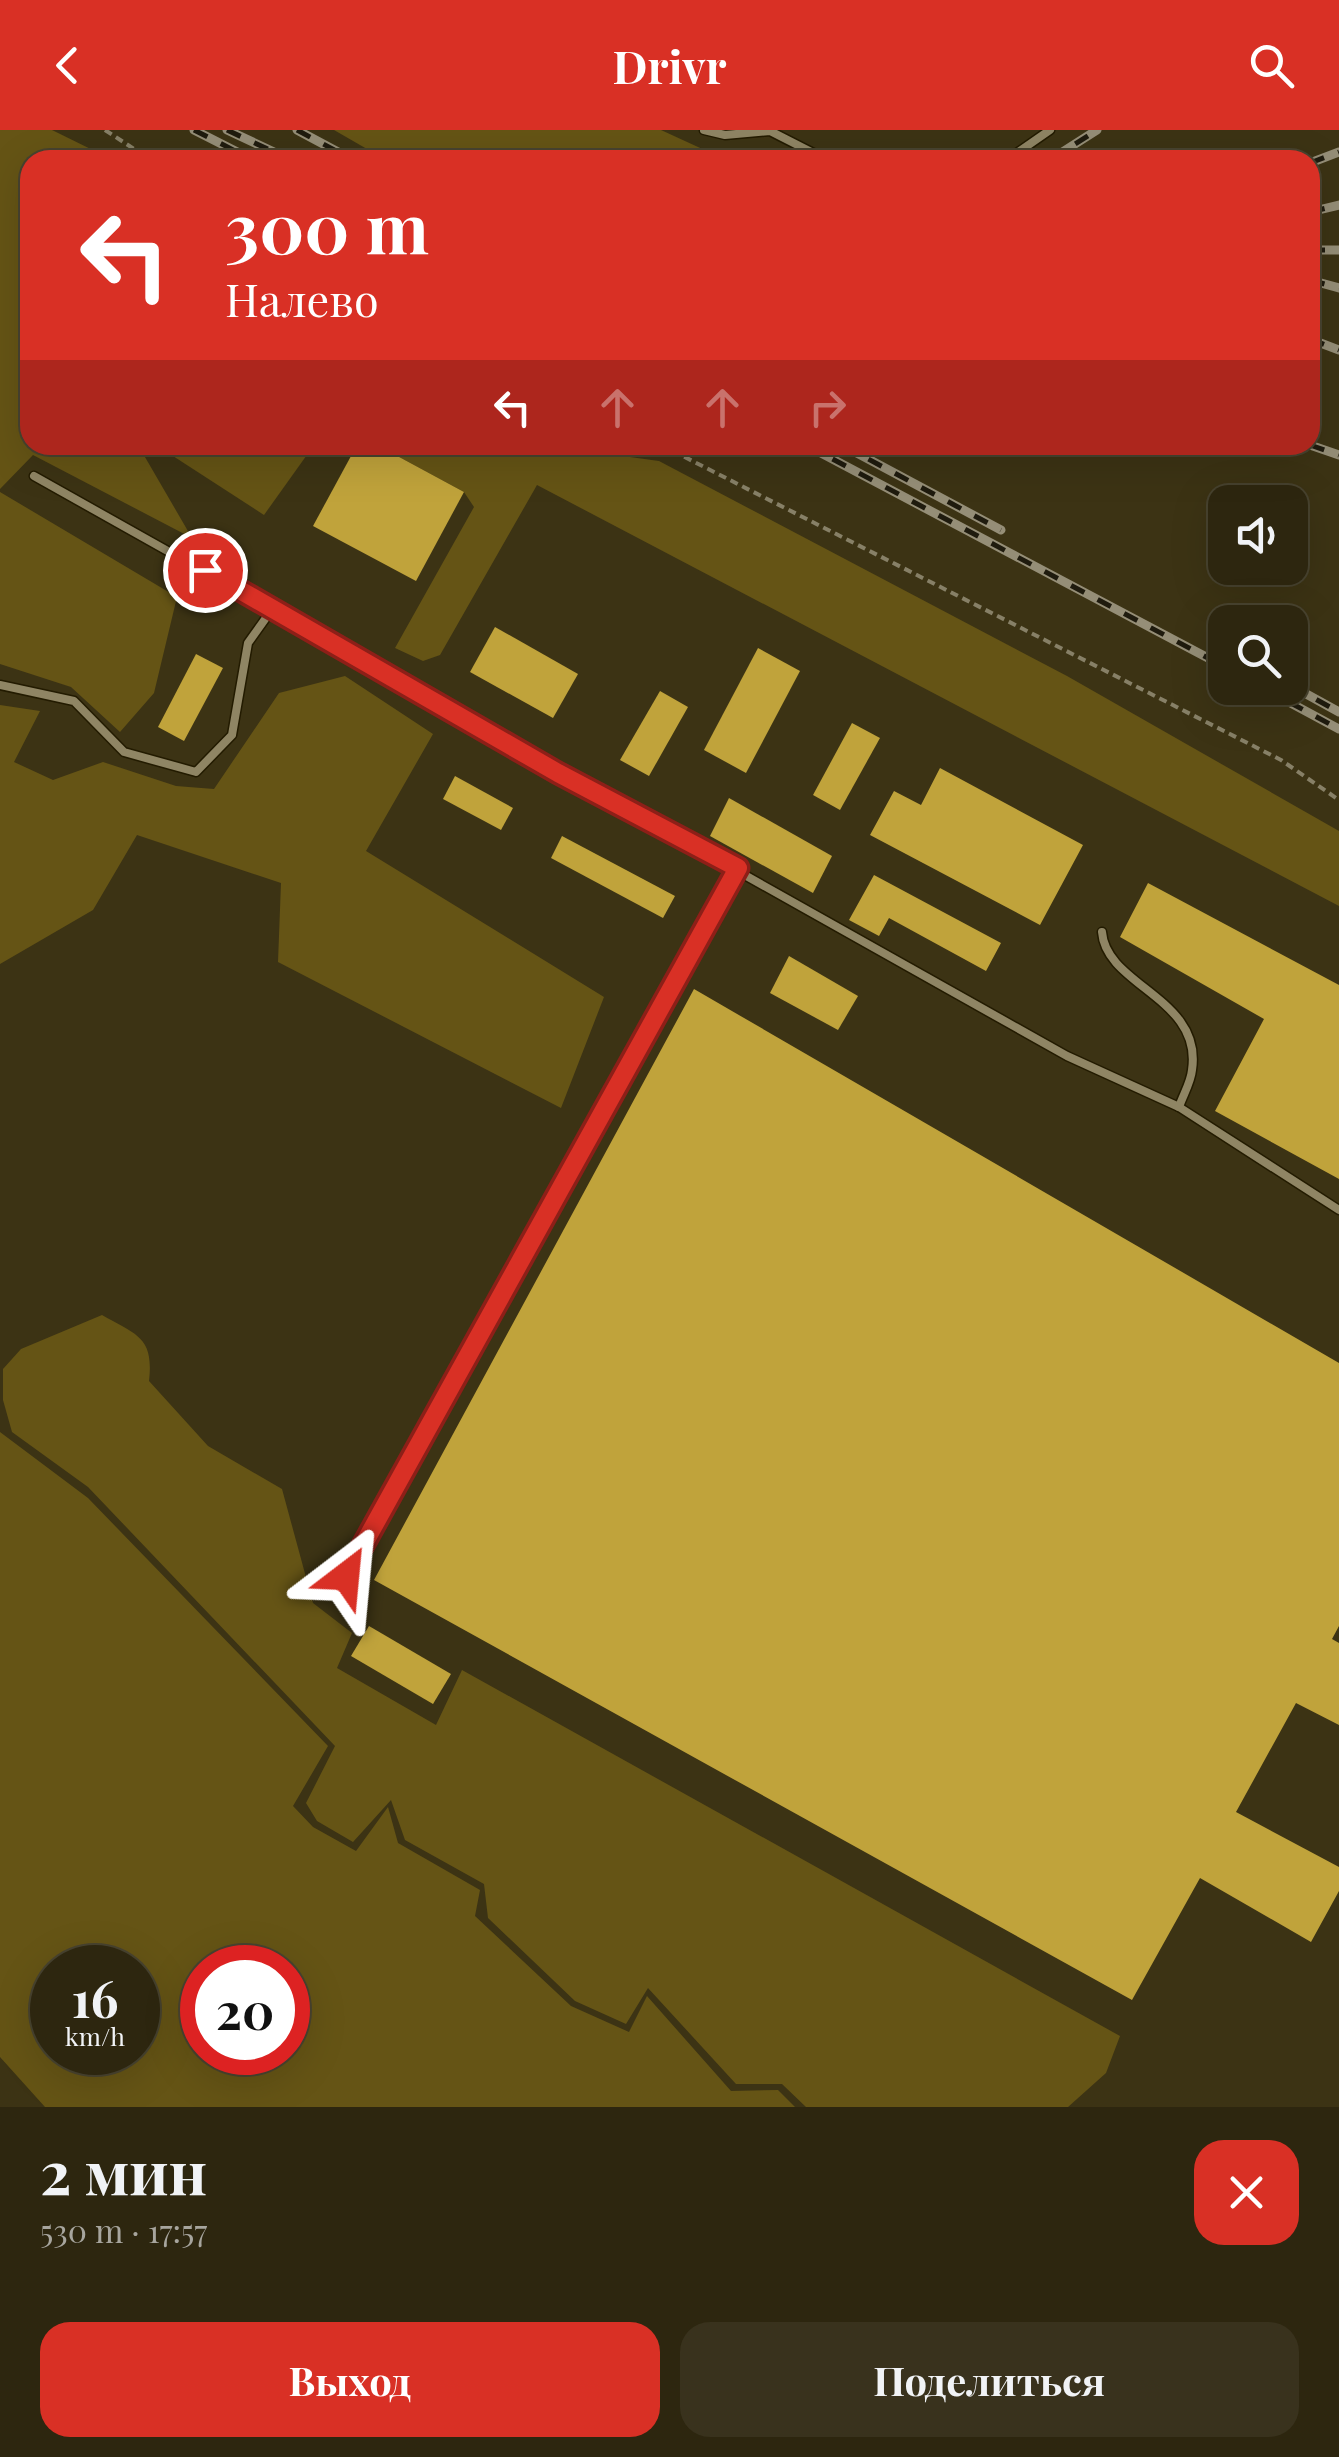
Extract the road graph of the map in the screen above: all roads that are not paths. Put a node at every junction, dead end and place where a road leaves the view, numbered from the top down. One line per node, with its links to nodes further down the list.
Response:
1 (704, 130): 2 (lane)
2 (770, 130): 4 (lane)
3 (1050, 130): 5 (lane)
4 (808, 150)
5 (1021, 150)
6 (34, 476): 7 (lane)
7 (274, 608): 8 (lane); 9 (lane)
8 (0, 686)
9 (738, 868): 11 (lane); 13 (lane)
10 (1102, 932): 11 (lane)
11 (1179, 1107): 12 (lane)
12 (1339, 1210)
13 (346, 1576)

